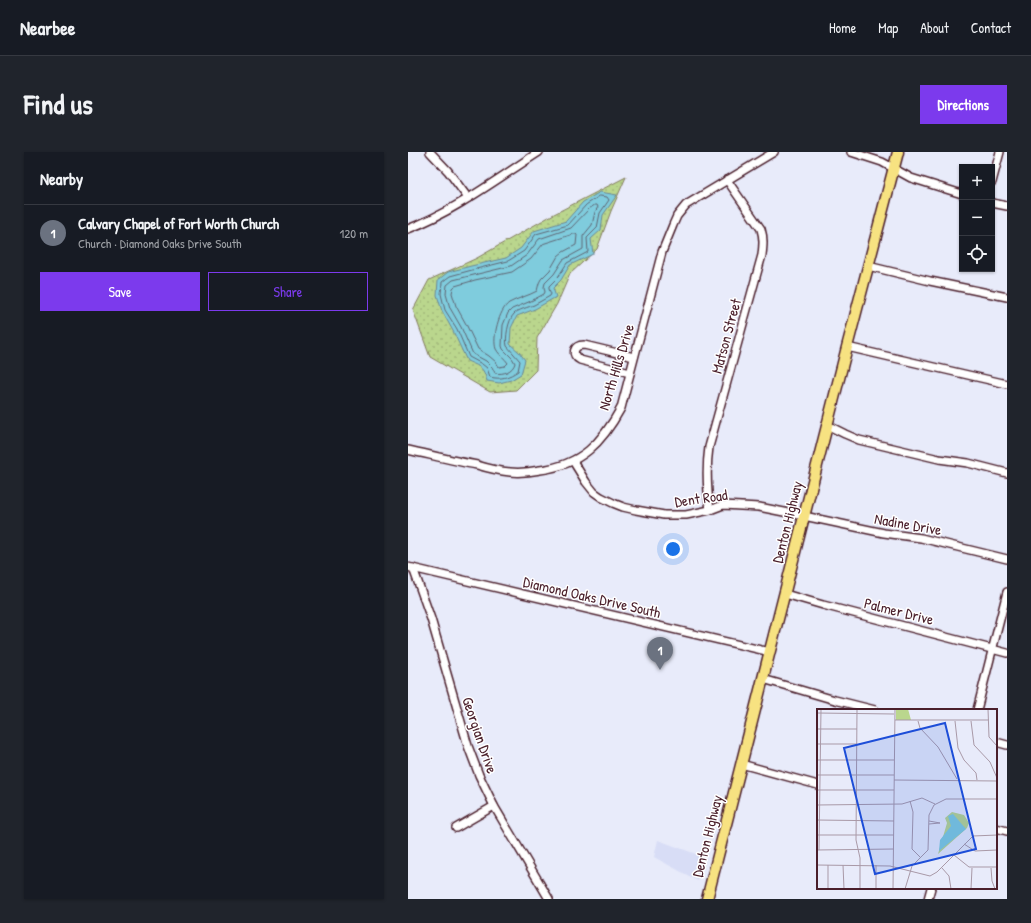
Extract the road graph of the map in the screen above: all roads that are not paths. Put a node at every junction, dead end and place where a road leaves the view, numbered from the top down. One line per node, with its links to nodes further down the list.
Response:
1 (430, 152): 11 (street)
2 (538, 152): 11 (street)
3 (774, 152): 9 (street, North Hills Drive)
4 (851, 152): 7 (street)
5 (898, 152): 7 (main road, Denton Highway)
6 (1000, 152): 8 (street)
7 (894, 169): 10 (street); 15 (main road, Denton Highway)
8 (995, 171)
9 (727, 180): 18 (street, North Hills Drive); 25 (street, Matson Street)
10 (959, 193)
11 (468, 198): 14 (street)
12 (995, 204): 13 (street)
13 (1007, 206)
14 (408, 229)
15 (868, 266): 16 (street); 17 (main road, Denton Highway)
16 (1007, 297)
17 (847, 348): 20 (street); 21 (main road, Denton Highway)
18 (634, 357): 19 (street, North Hills Drive); 19 (street)
19 (630, 373): 23 (street, North Hills Drive)
20 (1007, 384)
21 (827, 425): 24 (street); 26 (main road, Denton Highway)
22 (408, 450): 23 (street, North Hills Drive)
23 (573, 461): 25 (street, Dent Road)
24 (1007, 473)
25 (710, 510): 26 (street, Dent Road)
26 (804, 516): 27 (street, Nadine Drive); 30 (main road, Denton Highway)
27 (1007, 559)
28 (410, 567): 32 (street, Diamond Oaks Drive South); 41 (street, Georgian Drive)
29 (1007, 592): 31 (street)
30 (785, 594): 31 (street, Palmer Drive); 32 (main road, Denton Highway)
31 (992, 649): 33 (street, Palmer Drive); 36 (street)
32 (770, 652): 34 (main road, Denton Highway)
33 (1007, 653)
34 (763, 679): 35 (street); 39 (main road, Denton Highway)
35 (871, 709)
36 (977, 709)
37 (997, 742): 38 (street)
38 (1007, 745)
39 (741, 764): 40 (street); 47 (main road, Denton Highway)
40 (817, 785)
41 (494, 806): 42 (street); 46 (street, Georgian Drive)
42 (456, 828)
43 (997, 828): 44 (street)
44 (1007, 831)
45 (931, 889): 48 (street)
46 (549, 899)
47 (707, 899)
48 (928, 899)

